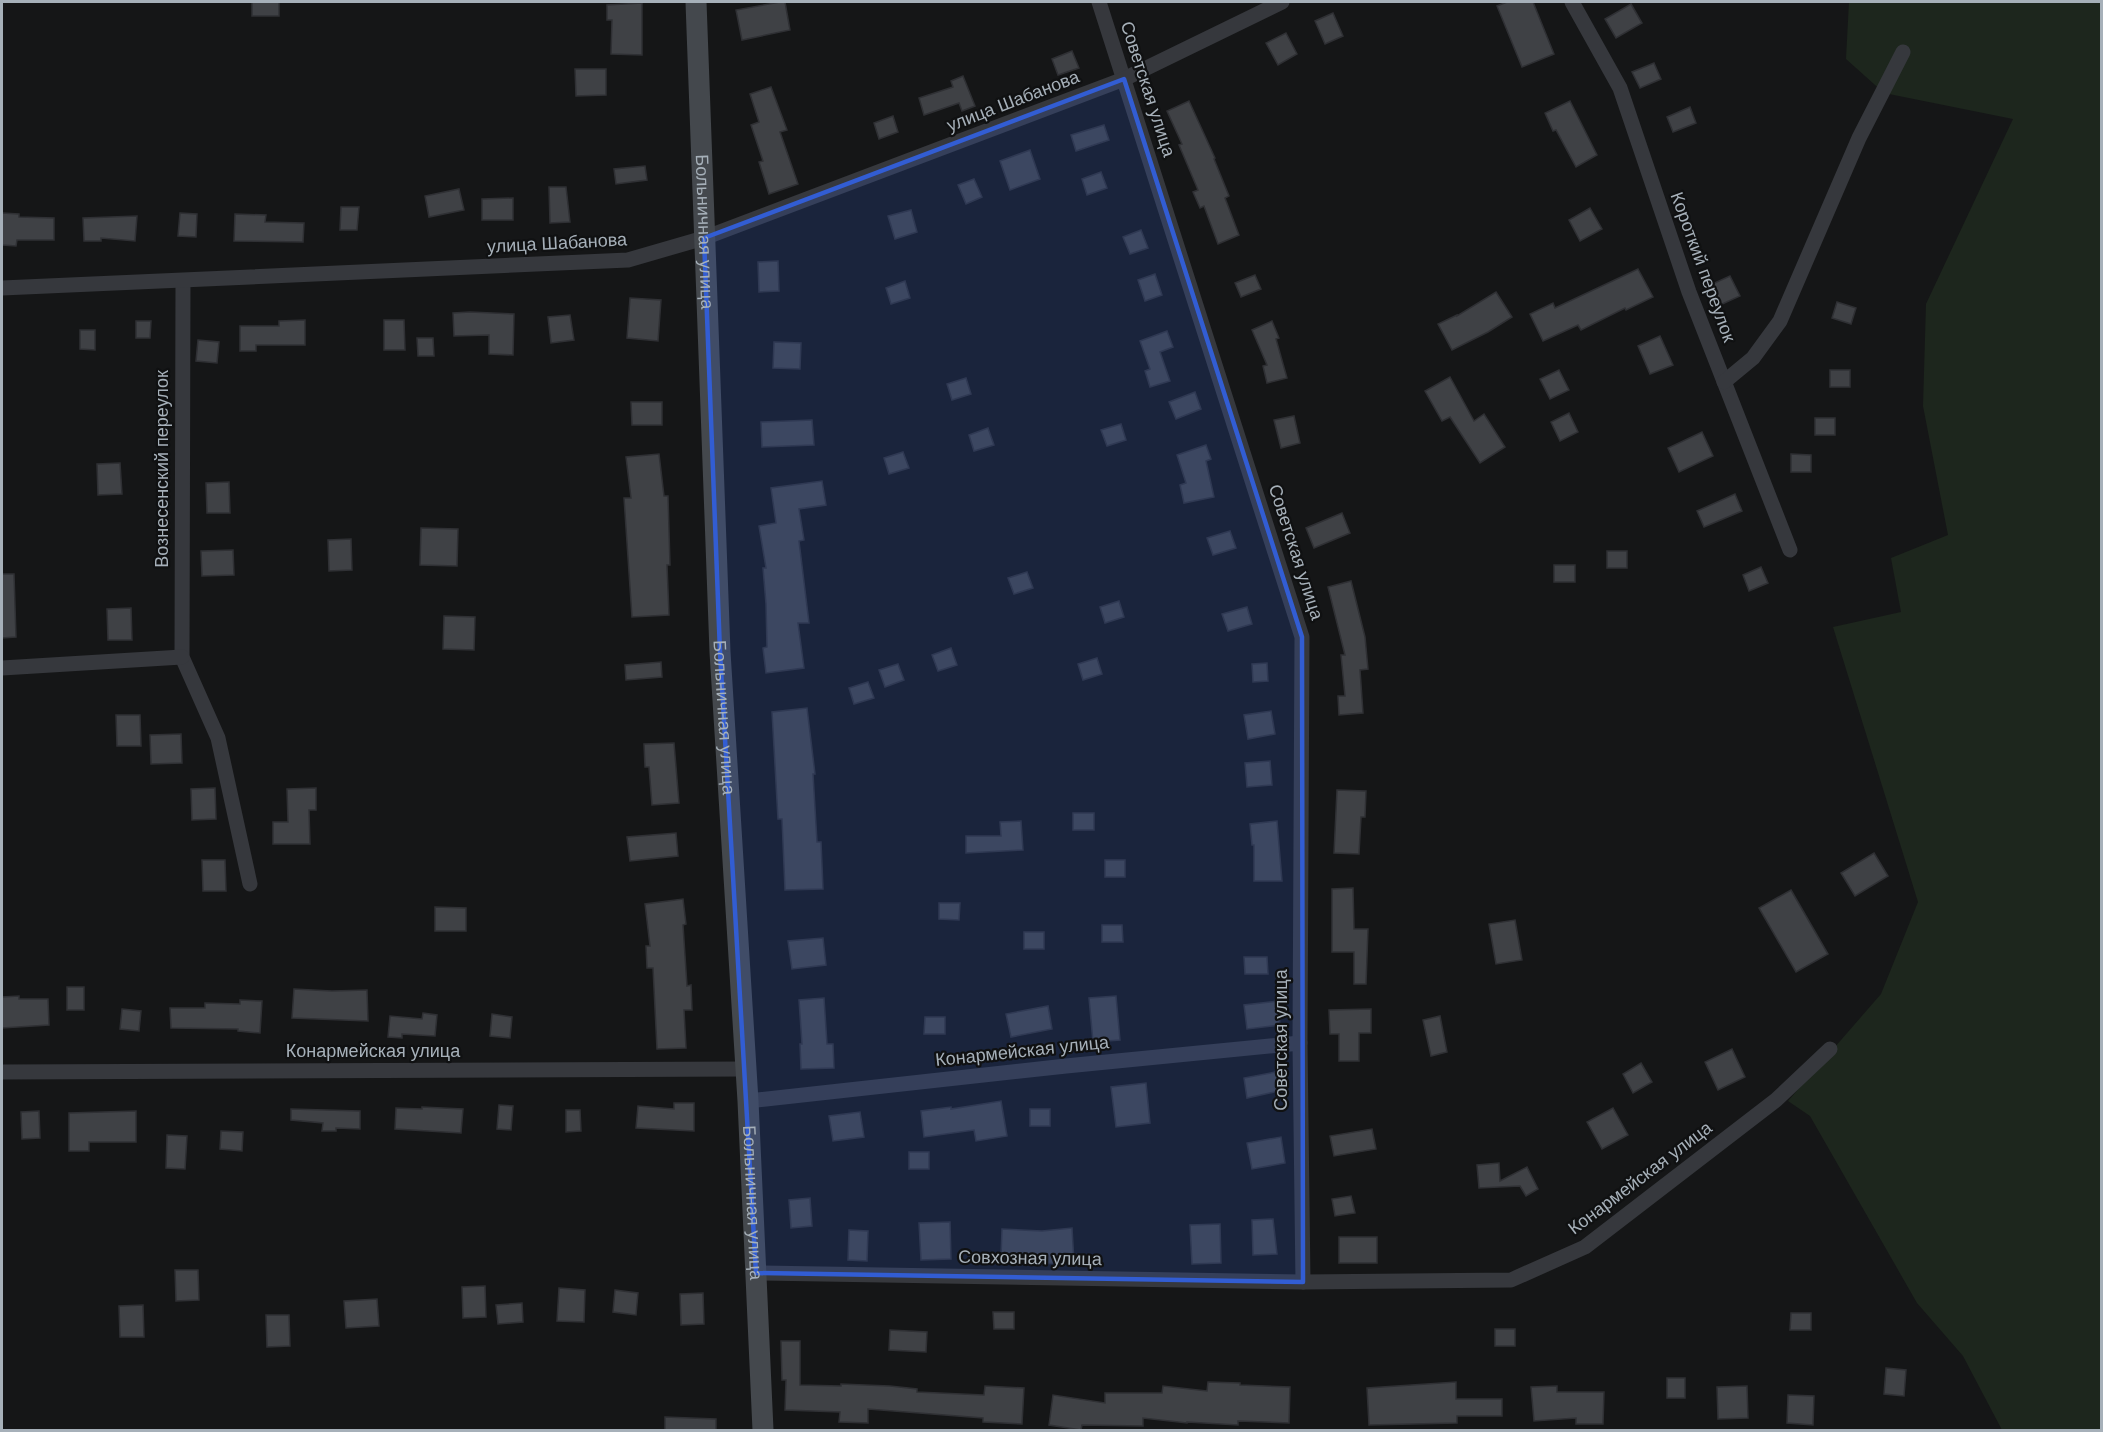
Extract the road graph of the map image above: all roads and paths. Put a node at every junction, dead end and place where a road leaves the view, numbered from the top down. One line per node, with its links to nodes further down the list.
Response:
1 (696, 2): 7 (street, Больничная улица)
2 (1099, 2): 6 (street, Советская улица)
3 (1282, 2): 6 (street, улица Шабанова)
4 (1572, 2): 10 (street, Короткий переулок)
5 (1903, 52): 10 (street)
6 (1124, 79): 7 (street, улица Шабанова); 15 (street, Советская улица)
7 (704, 238): 8 (street, улица Шабанова); 17 (street, Больничная улица)
8 (183, 281): 9 (street, улица Шабанова); 12 (street, Вознесенский переулок)
9 (2, 288)
10 (1724, 382): 11 (street, Короткий переулок)
11 (1790, 550)
12 (182, 657): 13 (street); 14 (street, Вознесенский переулок)
13 (2, 668)
14 (250, 884)
15 (1300, 1043): 19 (street, Конармейская улица); 21 (street, Советская улица)
16 (1830, 1049): 21 (street, Конармейская улица)
17 (745, 1069): 18 (street, Конармейская улица); 19 (street, Больничная улица)
18 (2, 1072)
19 (748, 1101): 20 (street, Больничная улица)
20 (756, 1273): 21 (street, Совхозная улица); 22 (street, Больничная улица)
21 (1303, 1282)
22 (763, 1431)

